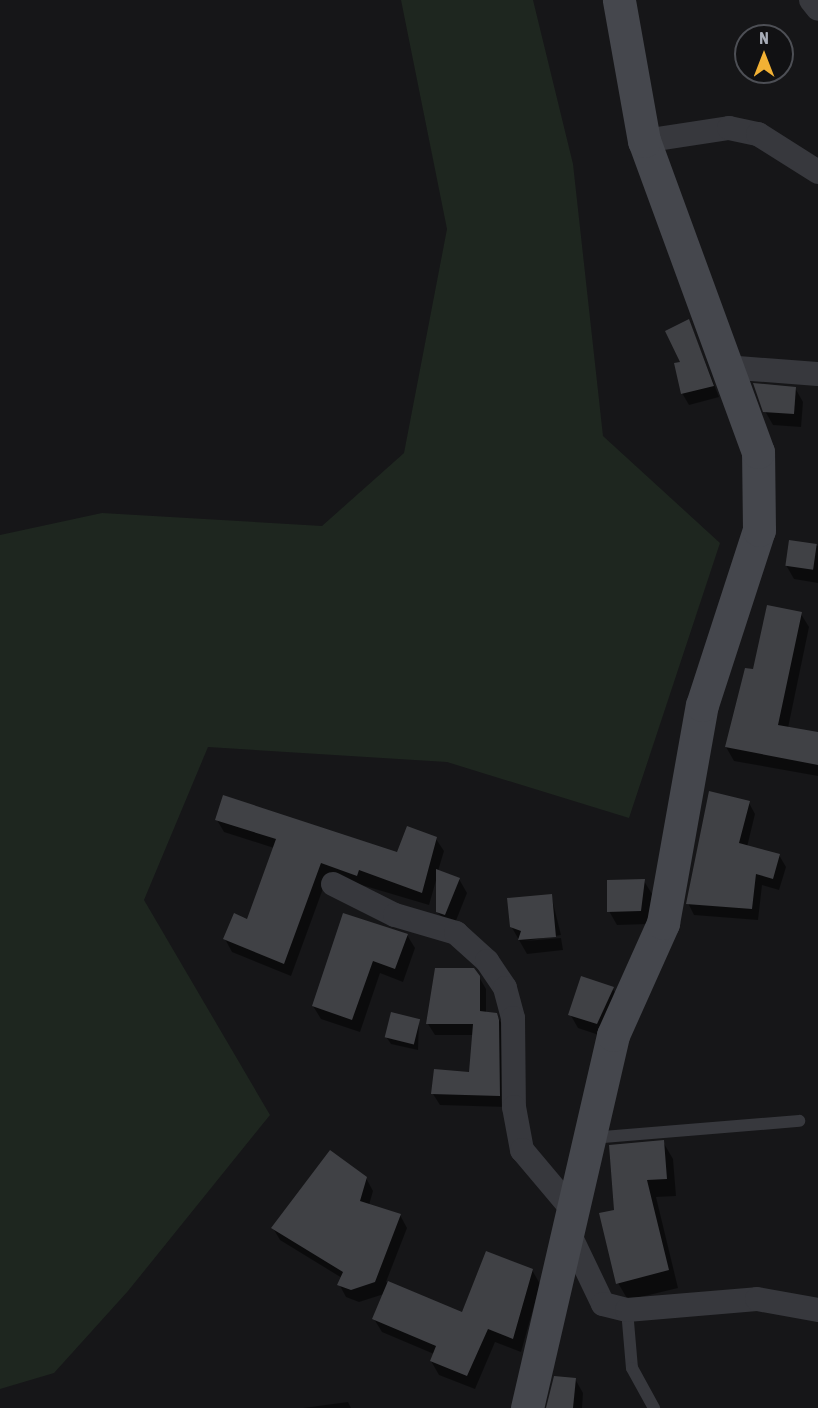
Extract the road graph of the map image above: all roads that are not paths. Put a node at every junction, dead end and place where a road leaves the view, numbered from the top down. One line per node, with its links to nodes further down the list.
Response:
1 (620, 0): 4 (street)
2 (811, 0): 3 (street)
3 (818, 9)
4 (644, 141): 5 (street); 6 (street)
5 (818, 172)
6 (725, 367): 7 (street); 10 (street)
7 (818, 374)
8 (333, 884): 11 (street)
9 (799, 1120): 10 (lane)
10 (587, 1138): 11 (street)
11 (569, 1218): 12 (street); 14 (street)
12 (627, 1310): 13 (street); 15 (lane)
13 (818, 1310)
14 (527, 1408)
15 (654, 1408)

